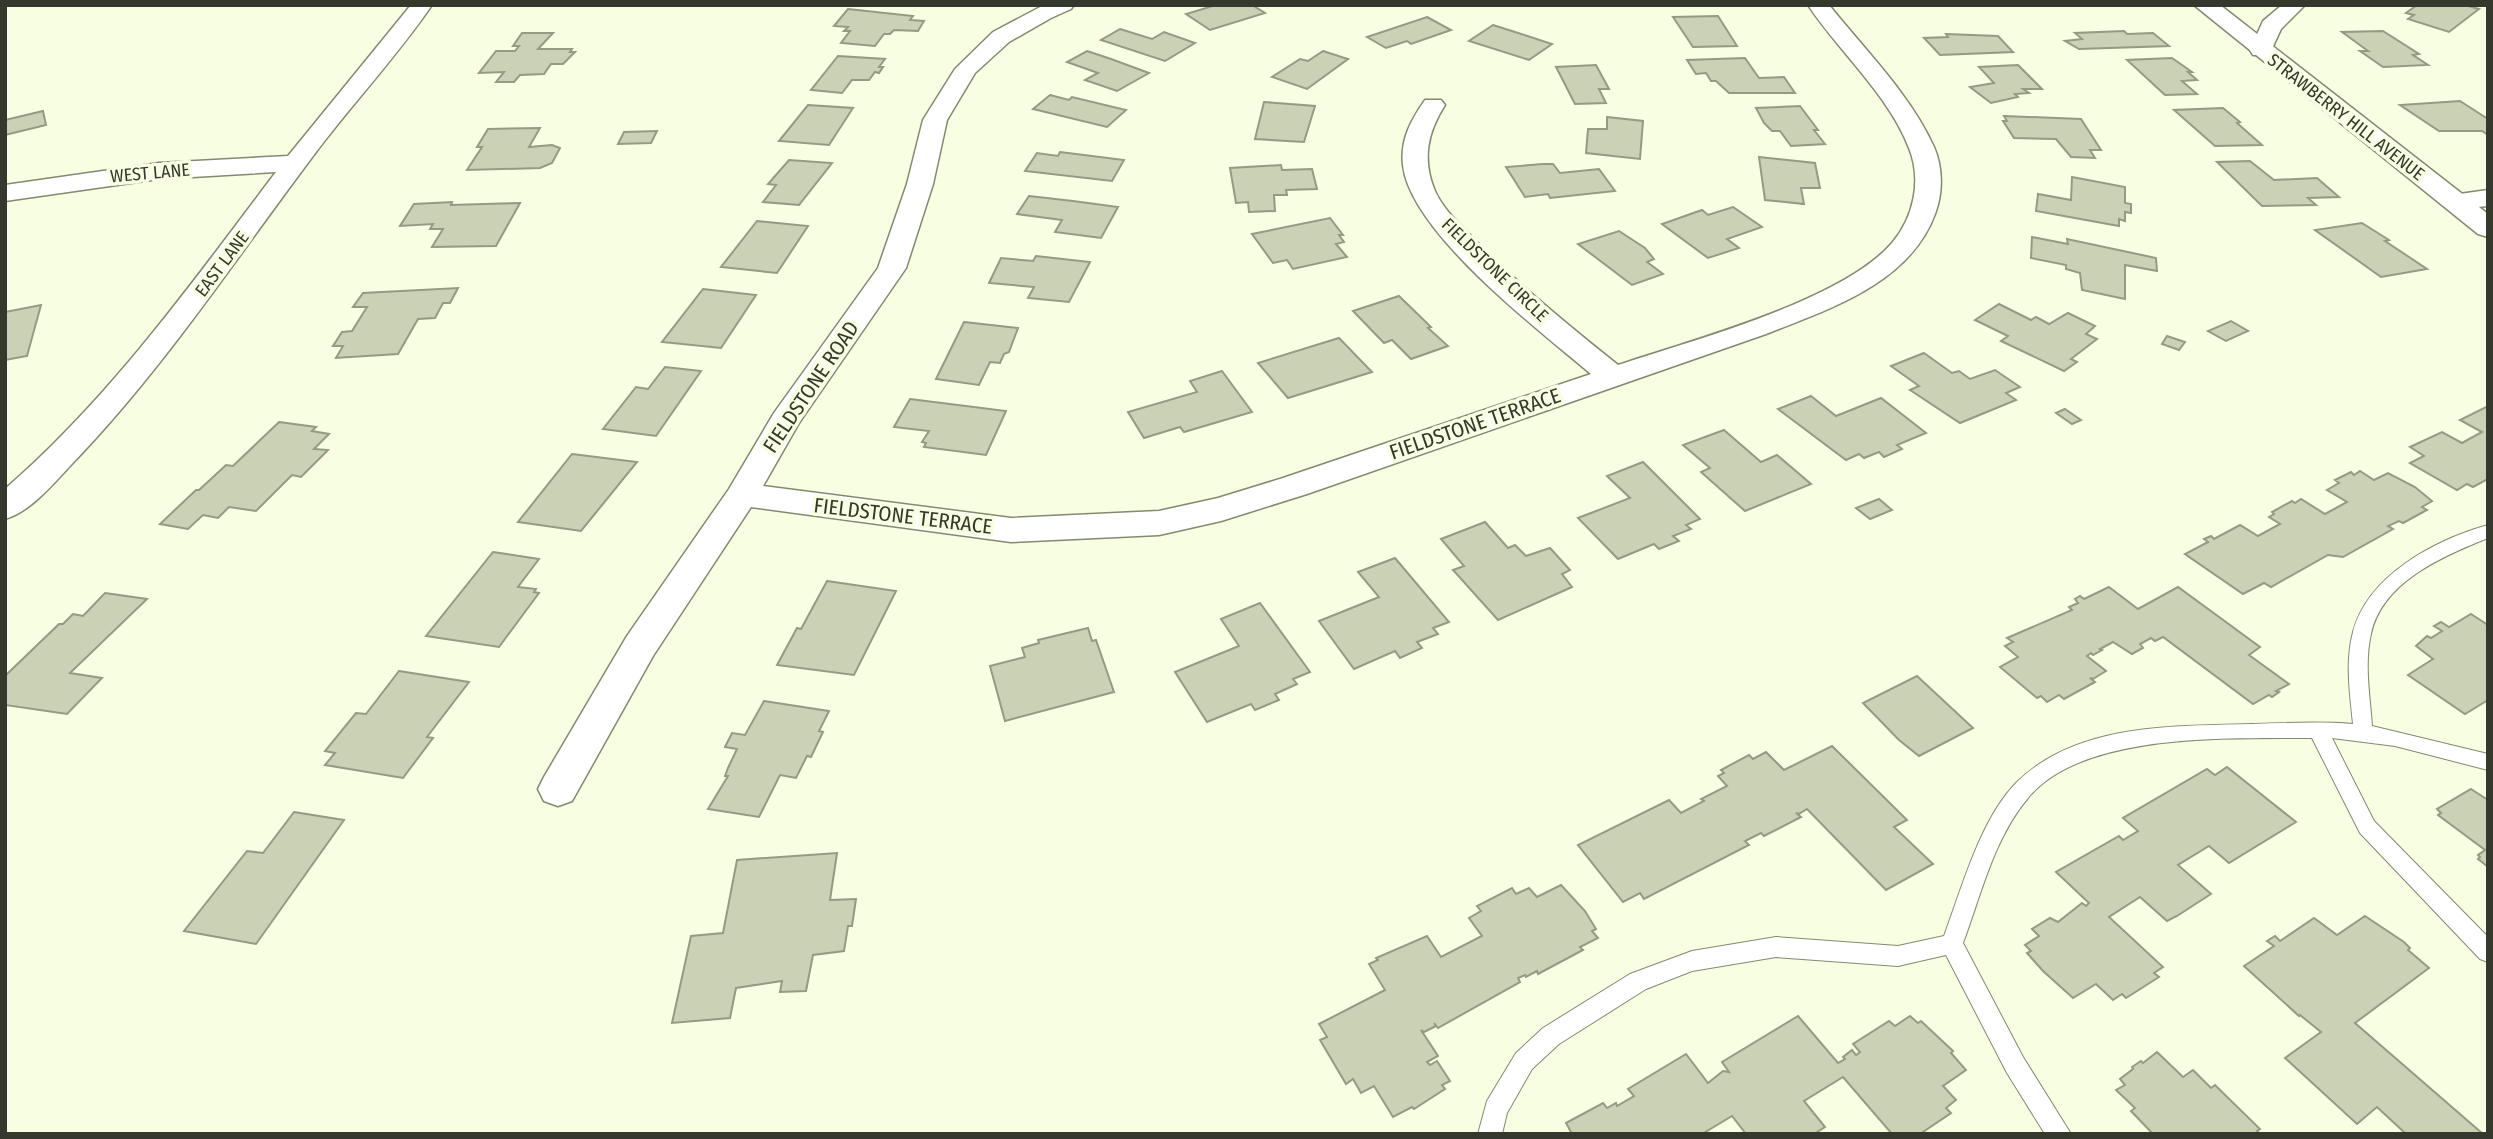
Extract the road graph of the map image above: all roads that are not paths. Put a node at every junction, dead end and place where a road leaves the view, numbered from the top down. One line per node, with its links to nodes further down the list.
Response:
1 (422, 5): 8 (street, EAST LANE)
2 (1064, 5): 14 (street, FIELDSTONE ROAD)
3 (1818, 5): 13 (street, FIELDSTONE TERRACE)
4 (2205, 5): 6 (main road, STRAWBERRY HILL AVENUE)
5 (2295, 5): 6 (street)
6 (2261, 50): 11 (main road, STRAWBERRY HILL AVENUE)
7 (1433, 105): 13 (street, FIELDSTONE CIRCLE)
8 (295, 163): 9 (street, WEST LANE); 15 (street, EAST LANE)
9 (5, 193)
10 (2488, 198): 11 (street)
11 (2454, 201): 12 (main road, STRAWBERRY HILL AVENUE)
12 (2488, 228)
13 (1612, 376): 14 (street, FIELDSTONE TERRACE)
14 (742, 495): 20 (street, FIELDSTONE ROAD)
15 (5, 508)
16 (2488, 531): 18 (lane)
17 (2318, 730): 18 (lane); 21 (lane); 22 (lane)
18 (2363, 733): 19 (lane)
19 (2488, 762)
20 (558, 789)
21 (1952, 944): 23 (lane); 24 (lane)
22 (2488, 952)
23 (1490, 1134)
24 (2059, 1134)

